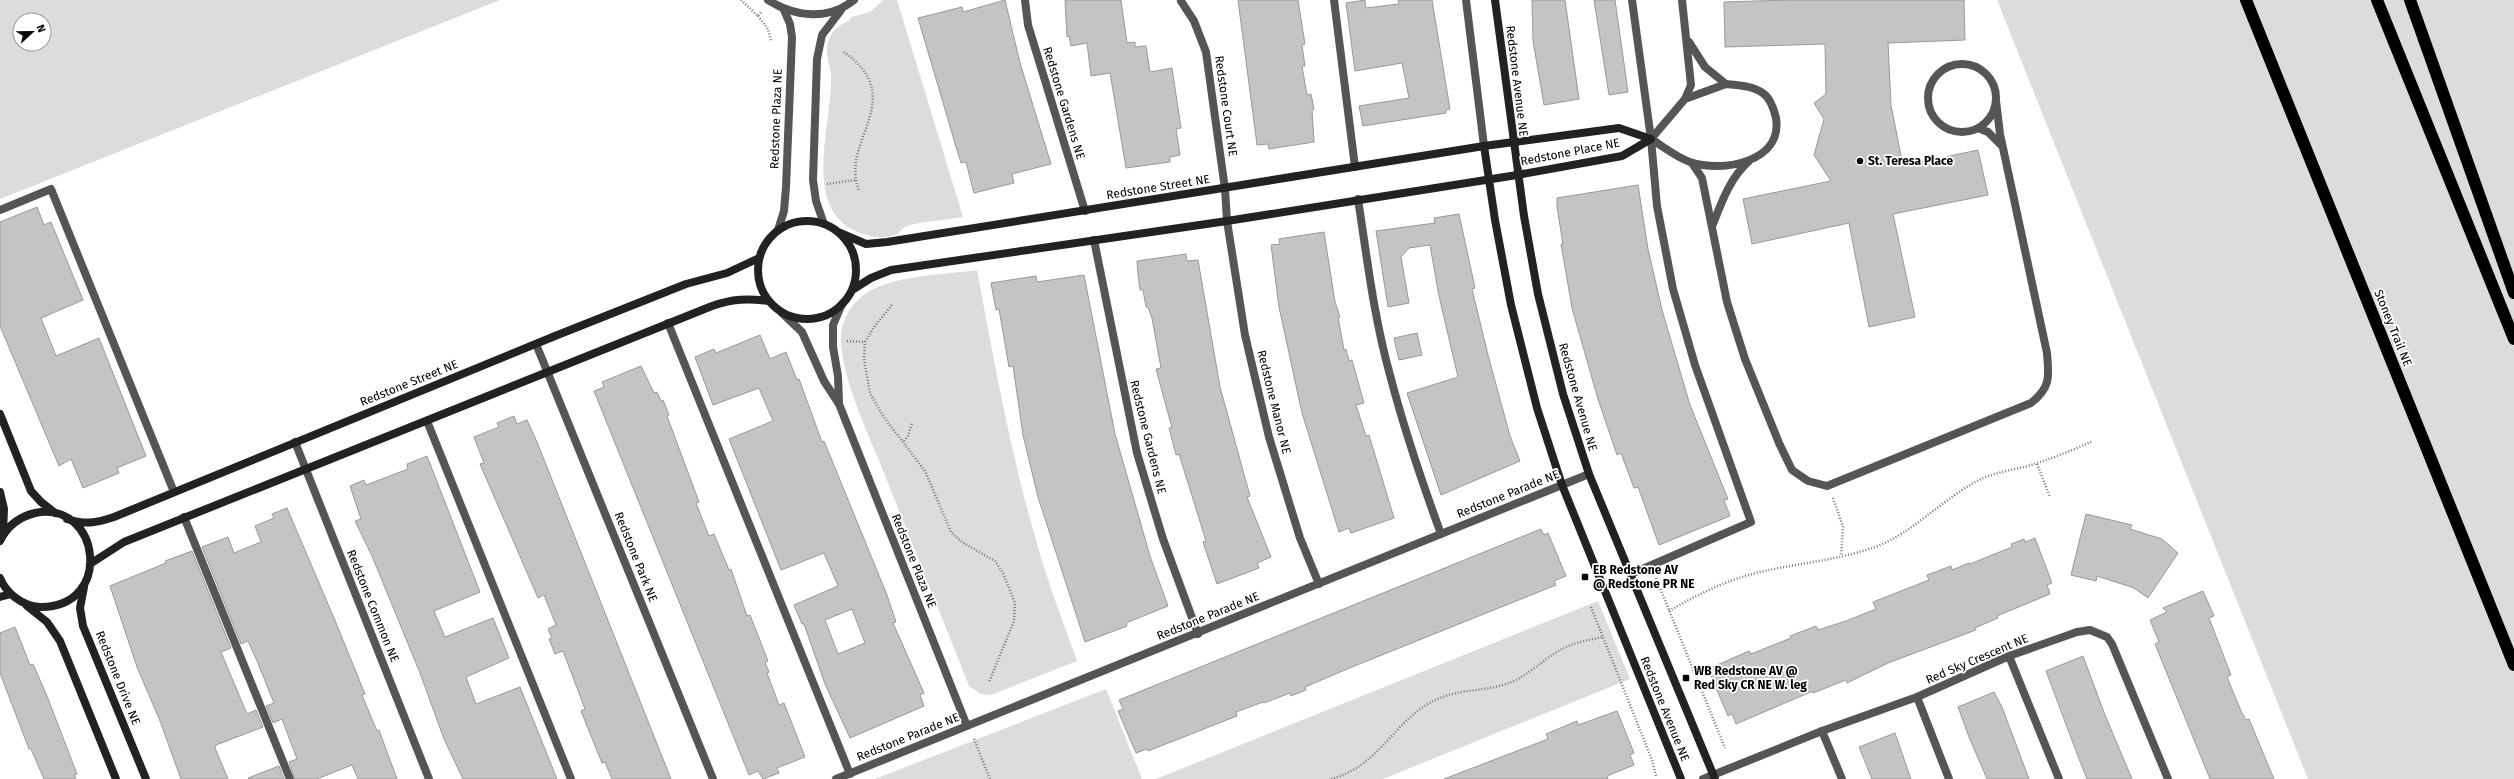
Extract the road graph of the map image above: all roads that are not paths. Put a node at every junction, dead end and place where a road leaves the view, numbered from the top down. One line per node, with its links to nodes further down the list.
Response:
1 (768, 0): 13 (street)
2 (854, 0): 14 (street)
3 (1025, 0): 32 (street, Redstone Gardens NE)
4 (1181, 0): 29 (street, Redstone Court NE)
5 (1334, 0): 26 (street)
6 (1466, 0): 22 (street, Redstone Avenue NE)
7 (1495, 0): 21 (street, Redstone Avenue NE)
8 (1632, 0): 20 (street)
9 (1682, 0): 15 (street)
10 (2246, 0): 73 (highway, Stoney Trail NE)
11 (2377, 0): 46 (highway)
12 (2410, 0): 41 (highway)
13 (784, 10): 14 (street); 36 (street, Redstone Plaza NE)
14 (841, 10): 34 (street)
15 (1688, 41): 16 (street); 17 (street)
16 (1726, 84): 17 (street); 24 (street)
17 (1685, 99): 20 (street)
18 (1996, 100): 19 (street); 19 (street); 23 (street)
19 (1978, 128): 23 (street)
20 (1651, 139): 21 (street, Redstone Place NE); 25 (street); 27 (street, Redstone Place NE); 64 (street)
21 (1513, 142): 22 (street, Redstone Place NE); 27 (street, Redstone Avenue NE)
22 (1484, 146): 26 (street, Redstone Street NE); 28 (street, Redstone Avenue NE)
23 (2003, 147): 35 (street)
24 (1750, 161): 25 (street); 35 (street)
25 (1692, 163): 35 (street)
26 (1355, 167): 29 (street, Redstone Street NE)
27 (1517, 175): 28 (street, Redstone Place NE); 54 (street, Redstone Avenue NE)
28 (1488, 180): 30 (street); 55 (street, Redstone Avenue NE)
29 (1225, 189): 32 (street, Redstone Street NE); 33 (street, Redstone Court NE)
30 (1358, 199): 33 (street); 61 (street)
31 (0, 210): 57 (street)
32 (1085, 211): 37 (street, Redstone Street NE)
33 (1227, 221): 38 (street); 67 (street, Redstone Manor NE)
34 (824, 224): 36 (street); 37 (street)
35 (1713, 224)
36 (778, 230): 39 (street)
37 (838, 232): 40 (street)
38 (1094, 240): 40 (street); 71 (street, Redstone Gardens NE)
39 (759, 258): 42 (street); 47 (street, Redstone Street NE)
40 (852, 290): 43 (street)
41 (2514, 293)
42 (768, 301): 44 (street); 45 (street)
43 (842, 304): 44 (street); 49 (street, Redstone Plaza NE)
44 (781, 312): 49 (street, Redstone Plaza NE)
45 (668, 323): 48 (street); 77 (street)
46 (2514, 339)
47 (536, 344): 48 (street, Redstone Park NE); 52 (street, Redstone Street NE)
48 (548, 373): 51 (street); 84 (street, Redstone Park NE)
49 (839, 404): 75 (street, Redstone Plaza NE)
50 (0, 414): 58 (street)
51 (427, 421): 53 (street); 83 (street)
52 (295, 442): 53 (street, Redstone Common NE); 57 (street, Redstone Street NE)
53 (306, 470): 59 (street); 82 (street, Redstone Common NE)
54 (1589, 474): 55 (street, Redstone Parade NE); 64 (street, Redstone Avenue NE)
55 (1562, 485): 61 (street, Redstone Parade NE); 86 (street, Redstone Avenue NE)
56 (0, 492): 62 (street)
57 (174, 492): 60 (street, Redstone Street NE)
58 (56, 514): 60 (street, Redstone Street NE); 62 (street)
59 (184, 517): 63 (street); 81 (street)
60 (67, 518): 63 (street)
61 (1441, 534): 67 (street, Redstone Parade NE)
62 (2, 537)
63 (90, 564): 66 (street, Redstone Drive NE)
64 (1631, 574): 78 (street, Redstone Avenue NE)
65 (0, 578): 68 (street)
66 (84, 584): 70 (street); 80 (street, Redstone Drive NE)
67 (1319, 584): 71 (street, Redstone Parade NE)
68 (11, 594): 69 (street); 70 (street)
69 (0, 597)
70 (22, 602): 79 (street)
71 (1198, 634): 75 (street, Redstone Parade NE)
72 (2009, 656): 74 (street, Red Sky Crescent NE); 90 (street); 91 (street, Red Sky Crescent NE)
73 (2514, 665)
74 (1917, 697): 76 (street, Red Sky Crescent NE); 89 (street)
75 (967, 726): 77 (street, Redstone Parade NE)
76 (1822, 731): 78 (street, Red Sky Crescent NE); 88 (street)
77 (850, 774): 85 (street, Redstone Parade NE)
78 (1714, 777): 87 (street, Red Sky Crescent NE)
79 (116, 779)
80 (146, 779)
81 (290, 779)
82 (429, 779)
83 (571, 779)
84 (713, 779)
85 (836, 779)
86 (1680, 779)
87 (1703, 779)
88 (1842, 779)
89 (1949, 779)
90 (2059, 779)
91 (2168, 779)

